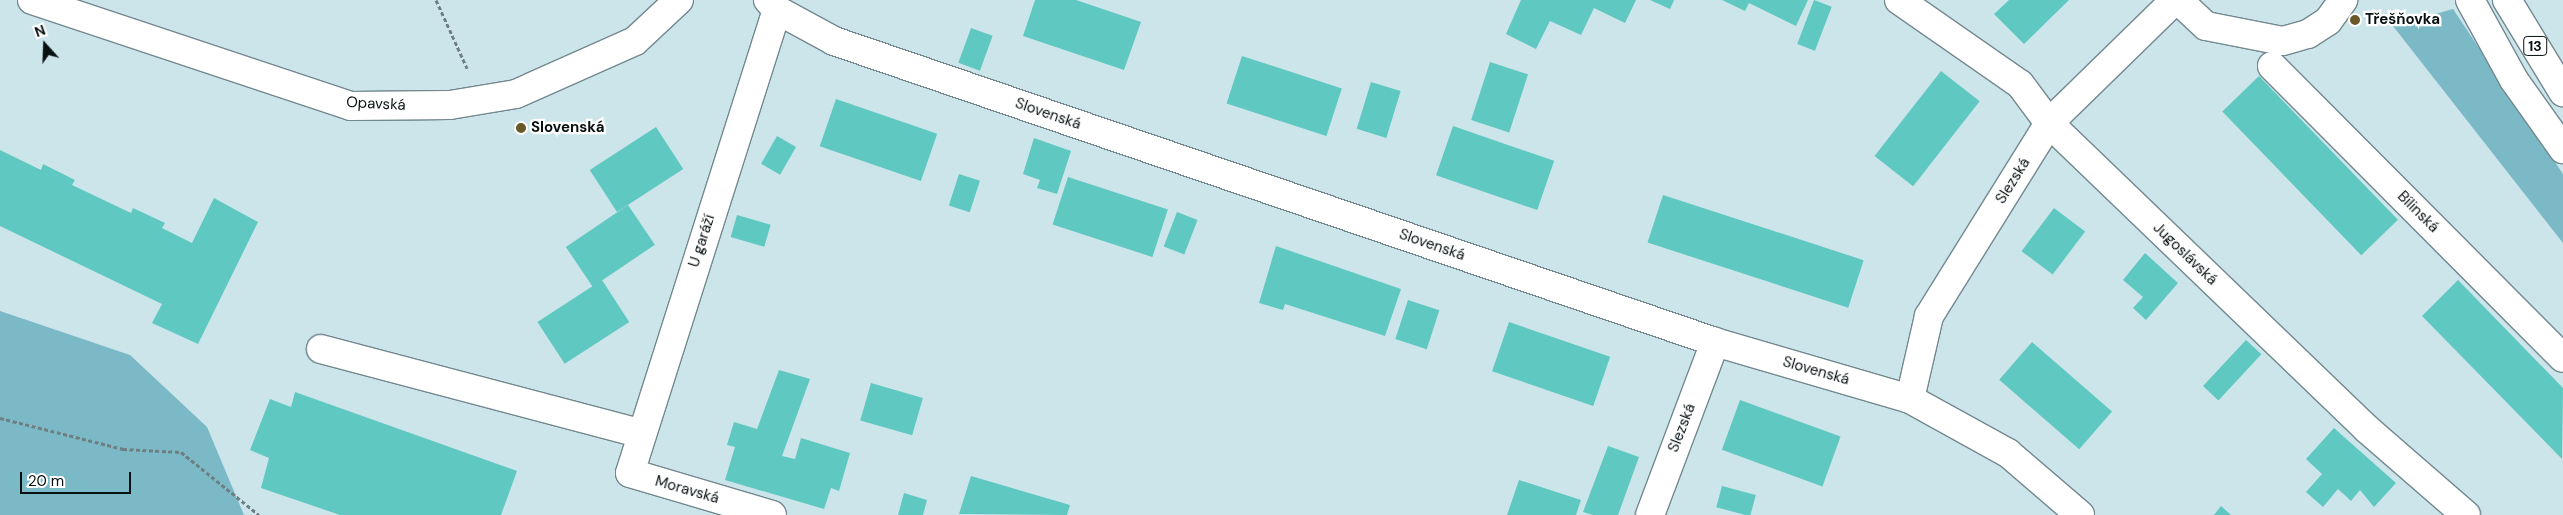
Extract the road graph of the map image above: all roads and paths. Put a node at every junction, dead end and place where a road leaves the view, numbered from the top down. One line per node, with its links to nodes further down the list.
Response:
1 (32, 0): 12 (main road, Opavská)
2 (436, 0): 12 (path)
3 (679, 0): 12 (main road, Opavská)
4 (1899, 0): 13 (main road, Jugoslávská)
5 (2176, 0): 6 (main road); 13 (main road, Slezská)
6 (2343, 0)
7 (2470, 0): 14 (main road)
8 (2506, 0): 11 (main road, 13)
9 (772, 5): 15 (main road, Slovenská); 20 (main road, U garáží)
10 (2272, 66): 17 (main road, Bílinská)
11 (2563, 92)
12 (482, 101)
13 (2048, 123): 18 (main road, Slezská); 26 (main road, Jugoslávská)
14 (2563, 149)
15 (1715, 342): 18 (main road, Slovenská); 24 (main road, Slezská)
16 (321, 349): 20 (main road)
17 (2563, 358)
18 (1910, 398): 25 (main road, Slovenská)
19 (0, 418): 22 (path)
20 (640, 433): 21 (main road, U garáží)
21 (630, 473): 23 (main road, Moravská)
22 (259, 515)
23 (772, 515)
24 (1650, 515)
25 (2080, 515)
26 (2466, 515)

